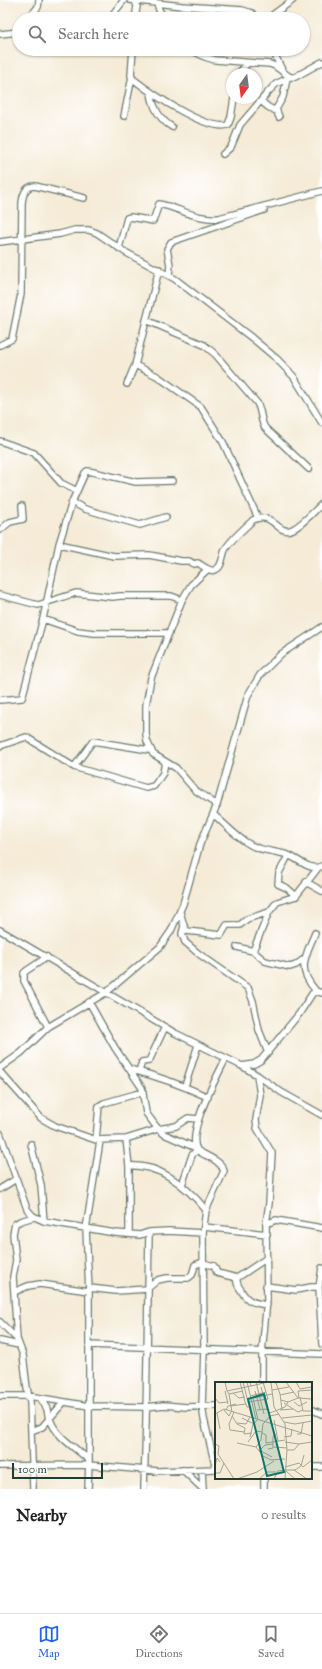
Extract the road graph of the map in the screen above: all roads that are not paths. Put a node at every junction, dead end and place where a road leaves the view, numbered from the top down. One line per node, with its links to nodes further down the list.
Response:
1 (39, 0): 6 (street)
2 (124, 0): 7 (street)
3 (293, 0): 11 (street)
4 (137, 1): 5 (street); 8 (street)
5 (157, 3): 9 (street); 10 (street)
6 (34, 12)
7 (115, 12)
8 (136, 12)
9 (160, 12)
10 (249, 12)
11 (277, 12)
12 (12, 33): 13 (street)
13 (0, 34)
14 (133, 56): 21 (street)
15 (203, 56): 18 (street)
16 (275, 56): 20 (street)
17 (322, 62): 22 (street)
18 (248, 63): 19 (street); 20 (street)
19 (243, 68)
20 (283, 72): 22 (street)
21 (132, 77): 23 (street); 29 (street)
22 (288, 78): 24 (street); 28 (street)
23 (151, 93): 26 (street); 31 (street)
24 (262, 100)
25 (262, 102): 28 (street)
26 (233, 104)
27 (258, 104): 32 (street)
28 (276, 110): 30 (street)
29 (124, 116)
30 (279, 117)
31 (172, 127)
32 (223, 154)
33 (322, 192): 37 (street); 39 (street)
34 (84, 198): 35 (street)
35 (21, 239): 36 (street); 37 (street); 41 (street)
36 (0, 242)
37 (119, 248): 38 (street)
38 (159, 269): 39 (street); 40 (street)
39 (169, 275): 44 (street)
40 (146, 320): 42 (street); 46 (street)
41 (0, 345)
42 (135, 365): 43 (street); 53 (street)
43 (127, 384)
44 (322, 423)
45 (0, 441): 48 (street)
46 (309, 469)
47 (172, 481): 48 (street)
48 (77, 491): 49 (street)
49 (72, 502): 52 (street); 55 (street)
50 (322, 504): 53 (street)
51 (22, 506): 54 (street)
52 (166, 518)
53 (258, 518): 56 (street)
54 (0, 530)
55 (59, 544): 56 (street); 59 (street)
56 (208, 569): 58 (street)
57 (0, 595): 59 (street)
58 (182, 600): 59 (street); 62 (street)
59 (46, 602): 60 (street)
60 (43, 619): 62 (street); 63 (street)
61 (322, 627): 68 (street)
62 (169, 633): 65 (street)
63 (0, 700)
64 (0, 746): 67 (street)
65 (149, 750): 66 (street); 67 (street)
66 (165, 762): 67 (street); 68 (street)
67 (74, 767)
68 (216, 805): 69 (street)
69 (213, 814): 70 (street); 75 (street)
70 (288, 856): 71 (street); 74 (street)
71 (320, 867): 72 (street)
72 (306, 882): 73 (street); 74 (street)
73 (322, 891)
74 (296, 896): 76 (street)
75 (180, 912): 77 (street); 84 (street)
76 (269, 912): 77 (street); 81 (street)
77 (184, 926): 90 (street)
78 (0, 930): 82 (street)
79 (314, 933): 83 (street)
80 (237, 947): 81 (street)
81 (253, 951): 83 (street)
82 (47, 957): 84 (street); 87 (street)
83 (304, 959): 85 (street)
84 (107, 992): 86 (street); 88 (street)
85 (319, 992): 90 (street)
86 (89, 1002): 87 (street); 94 (street)
87 (48, 1027): 93 (street)
88 (164, 1027): 89 (street); 95 (street)
89 (198, 1045): 91 (street); 98 (street)
90 (268, 1053): 92 (street)
91 (226, 1058): 92 (street); 100 (street)
92 (242, 1066): 97 (street)
93 (0, 1068)
94 (129, 1069): 95 (street); 99 (street)
95 (139, 1071): 98 (street)
96 (0, 1072): 106 (street)
97 (257, 1075): 101 (street); 116 (street)
98 (185, 1086): 100 (street)
99 (143, 1092): 103 (street); 106 (street)
100 (208, 1097): 102 (street)
101 (322, 1115)
102 (198, 1119): 103 (street); 108 (street)
103 (158, 1129): 105 (street); 108 (street)
104 (0, 1133): 110 (street)
105 (126, 1139): 106 (street); 109 (street)
106 (98, 1141): 118 (street)
107 (31, 1144): 115 (street)
108 (196, 1149): 111 (street); 113 (street)
109 (129, 1166): 111 (street); 121 (street)
110 (16, 1179): 112 (street); 114 (street)
111 (182, 1185): 113 (street)
112 (0, 1189)
113 (206, 1210): 119 (street)
114 (34, 1217): 115 (street); 131 (street)
115 (44, 1221): 118 (street)
116 (266, 1224): 117 (street); 122 (street)
117 (322, 1228)
118 (86, 1229): 121 (street); 130 (street)
119 (203, 1230): 120 (street); 122 (street); 124 (street)
120 (149, 1232): 121 (street); 129 (street)
121 (129, 1234)
122 (267, 1234): 123 (street)
123 (267, 1258): 126 (street); 127 (street)
124 (203, 1263): 126 (street); 129 (street); 140 (street)
125 (322, 1268): 128 (street)
126 (237, 1278): 132 (street)
127 (266, 1286): 128 (street); 132 (street)
128 (319, 1287): 134 (street)
129 (148, 1288): 130 (street); 139 (street)
130 (89, 1289): 131 (street); 138 (street)
131 (14, 1292): 136 (street)
132 (267, 1305): 141 (street)
133 (0, 1322): 136 (street)
134 (321, 1328): 137 (street)
135 (0, 1341): 136 (street)
136 (18, 1342): 145 (street)
137 (322, 1344)
138 (89, 1345): 139 (street); 148 (street)
139 (147, 1348): 140 (street); 151 (street)
140 (204, 1350): 141 (street); 149 (street)
141 (262, 1353): 142 (street); 143 (street)
142 (322, 1354)
143 (262, 1382)
144 (0, 1396): 145 (street)
145 (29, 1396): 146 (street); 155 (street)
146 (41, 1399): 147 (street); 154 (street)
147 (64, 1402): 148 (street); 154 (street)
148 (89, 1406): 151 (street); 156 (street)
149 (202, 1406): 150 (street); 151 (street); 157 (street)
150 (215, 1406)
151 (146, 1407): 162 (street)
152 (312, 1409): 153 (street)
153 (322, 1414)
154 (50, 1419): 155 (street); 156 (street)
155 (31, 1431): 159 (street)
156 (89, 1463): 159 (street); 162 (street); 167 (street)
157 (215, 1465)
158 (0, 1466): 159 (street)
159 (32, 1467): 166 (street)
160 (312, 1467): 161 (street)
161 (322, 1468)
162 (145, 1469): 164 (street); 168 (street)
163 (215, 1469): 165 (street)
164 (182, 1470): 165 (street); 169 (street)
165 (202, 1470): 169 (street)
166 (33, 1489)
167 (88, 1489)
168 (144, 1489)
169 (203, 1489)

